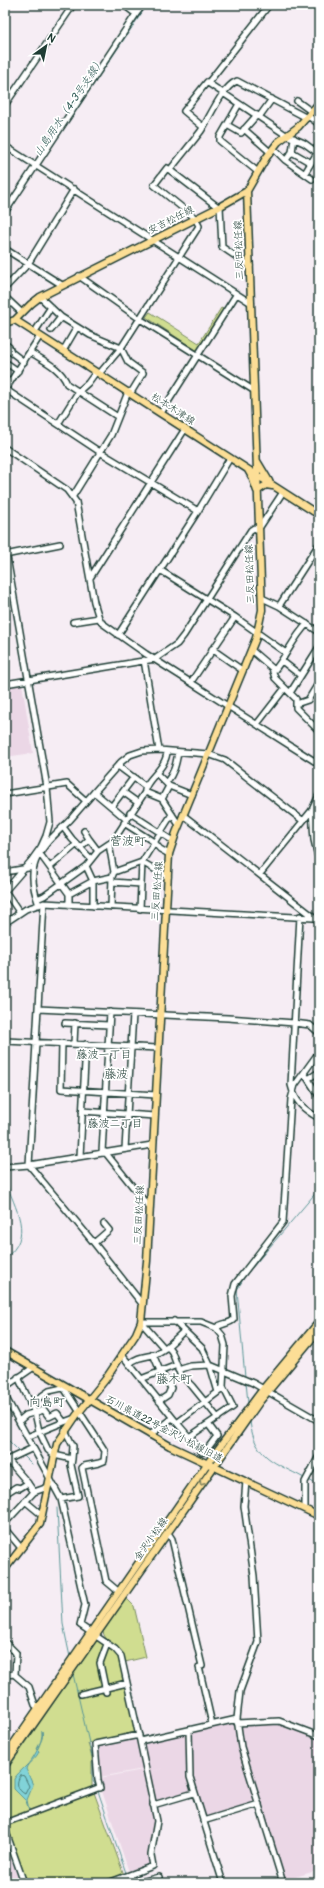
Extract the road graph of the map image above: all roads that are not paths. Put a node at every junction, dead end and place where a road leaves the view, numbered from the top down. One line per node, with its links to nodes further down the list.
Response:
1 (73, 5): 12 (street)
2 (124, 5): 5 (street)
3 (142, 5): 5 (street)
4 (269, 5): 7 (street)
5 (136, 14): 27 (street)
6 (207, 82): 17 (street)
7 (223, 94): 8 (street); 11 (street); 17 (street)
8 (272, 99): 13 (street); 14 (street)
9 (297, 100): 13 (street)
10 (319, 103): 13 (main road)
11 (239, 104): 14 (street); 16 (street)
12 (5, 105)
13 (309, 115): 15 (street); 19 (main road)
14 (258, 116): 18 (street); 19 (street)
15 (319, 124)
16 (227, 125): 18 (street); 29 (street)
17 (203, 127): 28 (street)
18 (244, 129): 22 (street)
19 (286, 135): 20 (street); 22 (main road)
20 (294, 138): 23 (street); 24 (street)
21 (5, 146): 27 (street)
22 (272, 150): 25 (street); 29 (main road)
23 (292, 152): 25 (street); 26 (street)
24 (318, 153): 26 (street)
25 (286, 160): 30 (street)
26 (311, 163): 30 (street)
27 (38, 167): 32 (street); 35 (street)
28 (170, 170): 34 (street); 36 (street)
29 (258, 172): 33 (main road)
30 (305, 173): 31 (street)
31 (312, 179)
32 (74, 189): 37 (street); 40 (street)
33 (247, 191): 34 (main road, 安吉松任線); 41 (main road, 三反田松任線)
34 (219, 207): 36 (main road, 安吉松任線); 41 (street)
35 (5, 212)
36 (196, 218): 37 (main road, 安吉松任線); 39 (street)
37 (153, 240): 39 (street); 42 (main road, 安吉松任線)
38 (5, 249): 40 (street)
39 (179, 258): 45 (street); 52 (street)
40 (28, 264): 43 (street); 44 (street)
41 (250, 266): 48 (main road, 三反田松任線)
42 (79, 276): 43 (main road, 安吉松任線); 52 (street)
43 (62, 285): 46 (main road, 安吉松任線)
44 (5, 288)
45 (236, 295): 48 (street); 63 (street)
46 (40, 297): 49 (street); 50 (main road, 安吉松任線)
47 (6, 299): 50 (street)
48 (251, 303): 69 (main road, 三反田松任線)
49 (51, 307): 51 (street); 57 (street)
50 (22, 313): 53 (main road, 安吉松任線)
51 (61, 317): 55 (street); 56 (street)
52 (140, 319): 60 (street); 63 (street)
53 (15, 320): 54 (main road, 安吉松任線); 57 (main road, 松本木津線)
54 (5, 323)
55 (77, 327): 60 (street); 61 (street)
56 (51, 330)
57 (34, 333): 58 (main road, 松本木津線)
58 (40, 336): 61 (main road, 松本木津線); 62 (street)
59 (5, 344): 65 (street)
60 (121, 348): 67 (street); 71 (street)
61 (63, 351): 67 (main road, 松本木津線)
62 (30, 352): 65 (street); 70 (street)
63 (198, 355): 69 (street); 72 (street)
64 (5, 362): 66 (street)
65 (24, 362): 66 (street)
66 (18, 371): 68 (street)
67 (97, 373): 70 (street); 71 (main road, 松本木津線)
68 (5, 389): 74 (street)
69 (254, 390): 79 (main road, 三反田松任線)
70 (78, 392): 73 (street); 74 (street)
71 (128, 392): 72 (main road, 松本木津線); 73 (street)
72 (160, 413): 75 (main road, 松本木津線)
73 (118, 417): 77 (street)
74 (58, 424): 77 (street)
75 (185, 428): 78 (main road, 松本木津線); 82 (street)
76 (5, 448): 86 (street)
77 (100, 452): 82 (street); 86 (street)
78 (230, 458): 80 (main road, 松本木津線); 87 (street)
79 (256, 458): 80 (main road); 81 (main road, 三反田松任線); 83 (main road)
80 (244, 467): 81 (main road, 松本木津線); 84 (main road)
81 (257, 475): 83 (main road, 松本木津線); 84 (main road, 三反田松任線)
82 (150, 483): 87 (street); 95 (street)
83 (273, 486): 84 (main road); 85 (main road, 松本木津線)
84 (257, 491): 89 (main road, 三反田松任線)
85 (283, 492): 88 (main road, 松本木津線); 89 (street)
86 (73, 496): 95 (street)
87 (198, 511): 94 (street)
88 (319, 515)
89 (258, 530): 96 (main road, 三反田松任線); 97 (street)
90 (60, 544): 93 (street)
91 (319, 544): 98 (street)
92 (5, 546): 93 (street)
93 (6, 555): 116 (street)
94 (160, 570): 97 (street); 105 (street)
95 (90, 578): 100 (street)
96 (262, 598): 98 (street); 104 (main road, 三反田松任線)
97 (207, 600): 99 (street); 110 (street)
98 (279, 606): 102 (street)
99 (235, 617): 104 (street); 107 (street)
100 (99, 618): 101 (street); 105 (street)
101 (73, 622)
102 (307, 624): 103 (street); 109 (street)
103 (319, 632)
104 (257, 634): 108 (main road, 三反田松任線); 109 (street)
105 (118, 635): 110 (street)
106 (319, 647): 115 (street)
107 (212, 650): 113 (street); 117 (street)
108 (251, 650): 113 (main road, 三反田松任線); 114 (street)
109 (286, 653): 112 (street)
110 (155, 659): 111 (street); 117 (street)
111 (144, 660): 116 (street); 126 (street)
112 (282, 661): 114 (street); 115 (street)
113 (242, 670): 123 (main road, 三反田松任線)
114 (273, 672): 120 (street)
115 (300, 675): 121 (street)
116 (26, 680): 119 (street); 136 (street)
117 (191, 682): 123 (street)
118 (319, 682): 122 (street)
119 (5, 684)
120 (285, 688): 121 (street); 124 (street)
121 (290, 692): 122 (street)
122 (296, 704): 125 (street)
123 (228, 706): 124 (street); 129 (main road, 三反田松任線)
124 (257, 724): 130 (street)
125 (319, 731)
126 (159, 750): 127 (street); 131 (street)
127 (167, 751): 128 (street); 132 (street)
128 (178, 752): 129 (street); 134 (street)
129 (208, 754): 141 (main road, 三反田松任線); 151 (street)
130 (319, 764)
131 (118, 766): 133 (street); 137 (street)
132 (157, 774): 134 (street); 135 (street)
133 (134, 777): 135 (street); 138 (street)
134 (168, 784): 141 (street); 143 (street)
135 (145, 786): 139 (street)
136 (45, 788): 140 (street); 144 (street); 171 (street)
137 (94, 792): 144 (street); 146 (street)
138 (122, 792): 145 (street); 146 (street)
139 (145, 792): 143 (street); 145 (street)
140 (5, 794)
141 (192, 795): 150 (main road, 三反田松任線)
142 (319, 795): 147 (street)
143 (162, 799): 149 (street)
144 (86, 801): 154 (street)
145 (137, 802): 148 (street)
146 (112, 806): 152 (street)
147 (312, 810): 151 (street); 167 (street)
148 (130, 813): 152 (street); 156 (street)
149 (172, 814): 153 (street); 156 (street)
150 (183, 815): 153 (main road, 三反田松任線); 173 (street)
151 (302, 820): 173 (street)
152 (125, 821): 159 (street); 160 (street)
153 (179, 825): 158 (main road, 三反田松任線)
154 (63, 827): 161 (street); 163 (street)
155 (84, 831): 157 (street)
156 (160, 832): 158 (street); 159 (street)
157 (89, 839): 161 (street); 162 (street)
158 (173, 841): 164 (main road, 三反田松任線)
159 (154, 842): 164 (street); 166 (street)
160 (109, 844): 162 (street); 174 (street)
161 (78, 846): 165 (street); 170 (street)
162 (98, 851): 165 (street)
163 (40, 854): 169 (street); 170 (street)
164 (169, 854): 175 (main road, 三反田松任線)
165 (91, 859): 168 (street)
166 (142, 862): 174 (street); 175 (street); 178 (street)
167 (319, 862)
168 (86, 866): 176 (street); 177 (street)
169 (34, 867): 171 (street); 181 (street)
170 (50, 867): 177 (street)
171 (21, 870): 172 (street); 179 (street)
172 (5, 872)
173 (260, 874): 190 (street)
174 (113, 877): 176 (street); 178 (street); 185 (street)
175 (168, 877): 187 (main road, 三反田松任線)
176 (93, 881): 180 (street); 184 (street)
177 (62, 883): 180 (street); 181 (street)
178 (141, 884): 186 (street)
179 (5, 891): 188 (street)
180 (69, 894): 183 (street)
181 (37, 899): 182 (street)
182 (41, 904): 183 (street); 188 (street); 193 (street)
183 (69, 905): 184 (street)
184 (93, 906): 185 (street)
185 (111, 907): 186 (street)
186 (140, 908): 187 (street)
187 (166, 910): 189 (street); 196 (main road, 三反田松任線)
188 (20, 913): 192 (street)
189 (300, 916): 190 (street); 199 (street)
190 (313, 918): 191 (street)
191 (319, 921)
192 (5, 923)
193 (38, 1009): 194 (street); 203 (street)
194 (110, 1012): 195 (street); 200 (street)
195 (133, 1014): 196 (street); 208 (street)
196 (160, 1016): 199 (street); 209 (main road, 三反田松任線)
197 (65, 1023): 198 (street)
198 (75, 1023): 200 (street); 205 (street)
199 (294, 1023): 201 (street); 215 (street)
200 (109, 1025): 207 (street)
201 (319, 1033)
202 (5, 1041): 203 (street)
203 (36, 1042): 204 (street); 229 (street)
204 (62, 1043): 205 (street); 214 (street)
205 (74, 1044): 206 (street)
206 (86, 1044): 207 (street); 214 (street)
207 (108, 1045): 208 (street); 216 (street)
208 (131, 1047): 209 (street); 217 (street)
209 (158, 1048): 218 (main road, 三反田松任線)
210 (319, 1052): 212 (street)
211 (319, 1072): 213 (street)
212 (304, 1073): 213 (street); 215 (street)
213 (308, 1080): 219 (street)
214 (83, 1091): 216 (street); 220 (street)
215 (293, 1091): 224 (street); 238 (street)
216 (105, 1092): 217 (street); 221 (street)
217 (128, 1093): 218 (street); 222 (street)
218 (156, 1095): 223 (main road, 三反田松任線)
219 (319, 1096)
220 (82, 1111): 221 (street); 228 (street)
221 (104, 1112): 222 (street); 227 (street)
222 (127, 1114): 223 (street); 226 (street)
223 (155, 1116): 225 (main road, 三反田松任線)
224 (319, 1118)
225 (152, 1146): 226 (street); 231 (main road, 三反田松任線)
226 (125, 1149): 227 (street)
227 (104, 1152): 228 (street); 231 (street)
228 (80, 1156): 229 (street)
229 (29, 1165): 230 (street); 233 (street)
230 (5, 1167)
231 (150, 1206): 234 (main road, 三反田松任線)
232 (104, 1224): 233 (street)
233 (94, 1242): 234 (street)
234 (143, 1305): 235 (main road, 三反田松任線)
235 (141, 1322): 236 (street); 241 (street); 244 (main road, 三反田松任線)
236 (174, 1322): 238 (street); 240 (street)
237 (319, 1322): 256 (main road, 金沢小松線)
238 (216, 1328): 250 (street)
239 (319, 1330): 256 (main road, 金沢小松線)
240 (184, 1331): 241 (street); 246 (street)
241 (164, 1348): 243 (street); 248 (street)
242 (5, 1351): 247 (main road, 石川県道22号金沢小松線旧道)
243 (153, 1354): 245 (street); 249 (street)
244 (122, 1355): 245 (street); 259 (main road, 三反田松任線)
245 (129, 1364): 252 (street)
246 (210, 1365): 248 (street); 250 (street); 257 (street)
247 (34, 1368): 251 (street); 254 (main road, 石川県道22号金沢小松線旧道)
248 (178, 1368): 249 (street); 261 (street)
249 (160, 1371): 252 (street); 260 (street)
250 (224, 1371): 255 (street); 256 (street)
251 (18, 1377): 253 (street); 262 (street)
252 (141, 1379): 260 (street)
253 (5, 1386)
254 (65, 1387): 259 (main road, 石川県道22号金沢小松線旧道); 262 (street); 263 (street)
255 (223, 1387): 257 (street); 267 (street)
256 (265, 1391): 269 (street); 283 (main road, 金沢小松線)
257 (218, 1392): 261 (street)
258 (5, 1396): 268 (street)
259 (89, 1401): 263 (main road, 三反田松任線); 275 (main road, 石川県道22号金沢小松線旧道)
260 (159, 1401): 266 (street)
261 (204, 1403): 267 (street); 271 (street)
262 (30, 1404): 264 (street)
263 (80, 1412): 265 (main road, 三反田松任線); 300 (street)
264 (35, 1413): 268 (street); 270 (street); 274 (street)
265 (75, 1418): 270 (street); 273 (main road, 三反田松任線)
266 (172, 1418): 271 (street); 275 (street)
267 (218, 1418): 272 (street)
268 (19, 1421): 276 (street)
269 (319, 1421)
270 (64, 1422): 274 (street)
271 (177, 1423): 277 (street)
272 (208, 1424): 277 (street); 277 (street)
273 (65, 1430): 279 (main road, 三反田松任線); 281 (street)
274 (39, 1431): 276 (street); 279 (street)
275 (150, 1435): 283 (main road, 石川県道22号金沢小松線旧道)
276 (27, 1437): 278 (street)
277 (189, 1437)
278 (33, 1448): 282 (street); 284 (street)
279 (54, 1455): 281 (street); 284 (main road, 三反田松任線)
280 (319, 1456): 292 (street)
281 (72, 1458): 290 (street)
282 (7, 1460): 286 (street)
283 (210, 1466): 285 (main road, 石川県道22号金沢小松線旧道); 297 (main road, 金沢小松線, one-way to 297); 300 (main road, 金沢小松線)
284 (49, 1478): 287 (main road, 三反田松任線); 290 (street)
285 (246, 1481): 292 (main road, 石川県道22号金沢小松線旧道); 310 (street)
286 (28, 1483): 288 (street); 289 (street)
287 (48, 1487): 288 (street); 293 (main road, 三反田松任線)
288 (34, 1492): 291 (street)
289 (5, 1494)
290 (60, 1500): 301 (street)
291 (24, 1501): 293 (street); 295 (street)
292 (305, 1509): 294 (main road, 石川県道22号金沢小松線旧道)
293 (42, 1515): 298 (main road, 三反田松任線)
294 (319, 1516)
295 (5, 1523)
296 (5, 1529): 298 (street)
297 (168, 1533): 301 (main road, 金沢小松線); 311 (street)
298 (21, 1548): 299 (main road, 三反田松任線)
299 (5, 1569)
300 (119, 1592): 301 (main road, 金沢小松線)
301 (93, 1635): 303 (street); 309 (main road, 金沢小松線); 317 (main road, 金沢小松線)
302 (5, 1642): 304 (street)
303 (107, 1644): 306 (street); 307 (street)
304 (14, 1674): 305 (street); 309 (street)
305 (5, 1675)
306 (127, 1683): 307 (street); 313 (street)
307 (105, 1690): 308 (street)
308 (81, 1694)
309 (39, 1708): 316 (main road, 金沢小松線)
310 (237, 1721): 311 (street); 314 (street); 319 (street)
311 (212, 1724): 312 (street)
312 (189, 1730): 315 (street); 318 (street)
313 (139, 1734): 315 (street); 322 (street)
314 (319, 1736)
315 (140, 1741): 320 (street)
316 (5, 1756)
317 (5, 1765)
318 (194, 1793): 320 (street); 321 (street)
319 (259, 1804): 321 (street); 327 (street)
320 (153, 1805): 325 (street)
321 (203, 1821): 332 (street)
322 (5, 1823)
323 (5, 1829): 324 (street)
324 (7, 1840): 328 (street)
325 (128, 1876): 329 (street); 330 (street)
326 (159, 1877): 331 (street)
327 (283, 1881): 333 (street)
328 (24, 1883)
329 (108, 1883)
330 (133, 1883)
331 (137, 1883)
332 (222, 1883)
333 (272, 1883)

